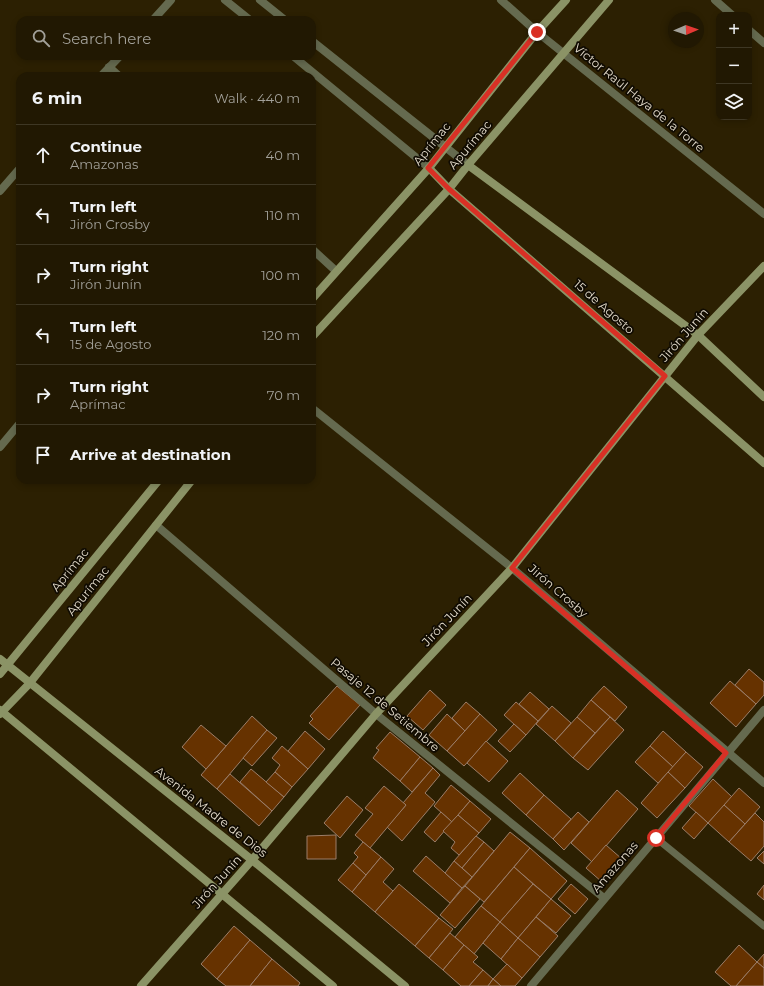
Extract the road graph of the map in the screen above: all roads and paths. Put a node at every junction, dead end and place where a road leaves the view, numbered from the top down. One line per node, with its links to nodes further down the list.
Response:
1 (171, 0): 9 (street)
2 (225, 0): 10 (street)
3 (260, 0): 11 (street)
4 (500, 0): 12 (street, Víctor Raúl Haya de la Torre)
5 (566, 0): 12 (street, Aprímac)
6 (610, 0): 16 (street, Apurímac)
7 (714, 0): 8 (street)
8 (728, 12)
9 (156, 16)
10 (245, 16)
11 (280, 16)
12 (537, 32): 16 (street, Víctor Raúl Haya de la Torre); 24 (street, Aprímac)
13 (752, 33): 14 (street)
14 (764, 43)
15 (316, 44): 24 (street)
16 (564, 53): 25 (street, Apurímac); 30 (street, Víctor Raúl Haya de la Torre)
17 (116, 60): 19 (street)
18 (298, 60): 22 (street)
19 (109, 67): 20 (street); 21 (street)
20 (105, 72)
21 (115, 72)
22 (312, 72)
23 (316, 75): 26 (street)
24 (445, 146): 25 (street); 26 (street, Aprímac)
25 (468, 165): 28 (street, Apurímac); 36 (street)
26 (428, 168): 28 (street, 15 de Agosto); 33 (street, Aprímac)
27 (16, 173): 29 (street)
28 (449, 189): 35 (street, Apurímac); 37 (street, 15 de Agosto)
29 (0, 191)
30 (764, 214)
31 (316, 253): 33 (street)
32 (764, 266): 36 (street, Jirón Junín)
33 (336, 271): 34 (street, Aprímac)
34 (316, 294)
35 (316, 333)
36 (698, 335): 37 (street, Jirón Junín); 38 (street)
37 (665, 376): 42 (street, 15 de Agosto); 46 (street, Jirón Junín)
38 (764, 397)
39 (316, 411): 46 (street, Jirón Crosby)
40 (16, 428): 41 (street)
41 (0, 447)
42 (764, 463)
43 (156, 484): 48 (street, Aprímac)
44 (189, 484): 45 (street, Apurímac)
45 (156, 525): 50 (street, Apurímac); 53 (street, Pasaje 12 de Setiembre)
46 (512, 568): 53 (street, Jirón Junín); 54 (street, Jirón Crosby)
47 (0, 659): 48 (street, Avenida Madre de Dios)
48 (7, 666): 49 (street, Aprímac); 50 (street, Avenida Madre de Dios)
49 (0, 674)
50 (29, 684): 52 (street, Apurímac); 57 (street, Avenida Madre de Dios)
51 (764, 710): 54 (street, Amazonas)
52 (1, 712): 58 (street)
53 (376, 714): 57 (street, Jirón Junín); 59 (street, Pasaje 12 de Setiembre)
54 (726, 753): 55 (street, Jirón Crosby); 56 (street, Amazonas)
55 (764, 783)
56 (656, 838): 59 (street, Amazonas); 60 (lane)
57 (252, 860): 58 (street, Jirón Junín); 63 (street, Avenida Madre de Dios)
58 (222, 894): 61 (street, Jirón Junín); 62 (street)
59 (604, 898): 64 (street, Amazonas)
60 (764, 926)
61 (141, 986)
62 (333, 986)
63 (405, 986)
64 (531, 986)

